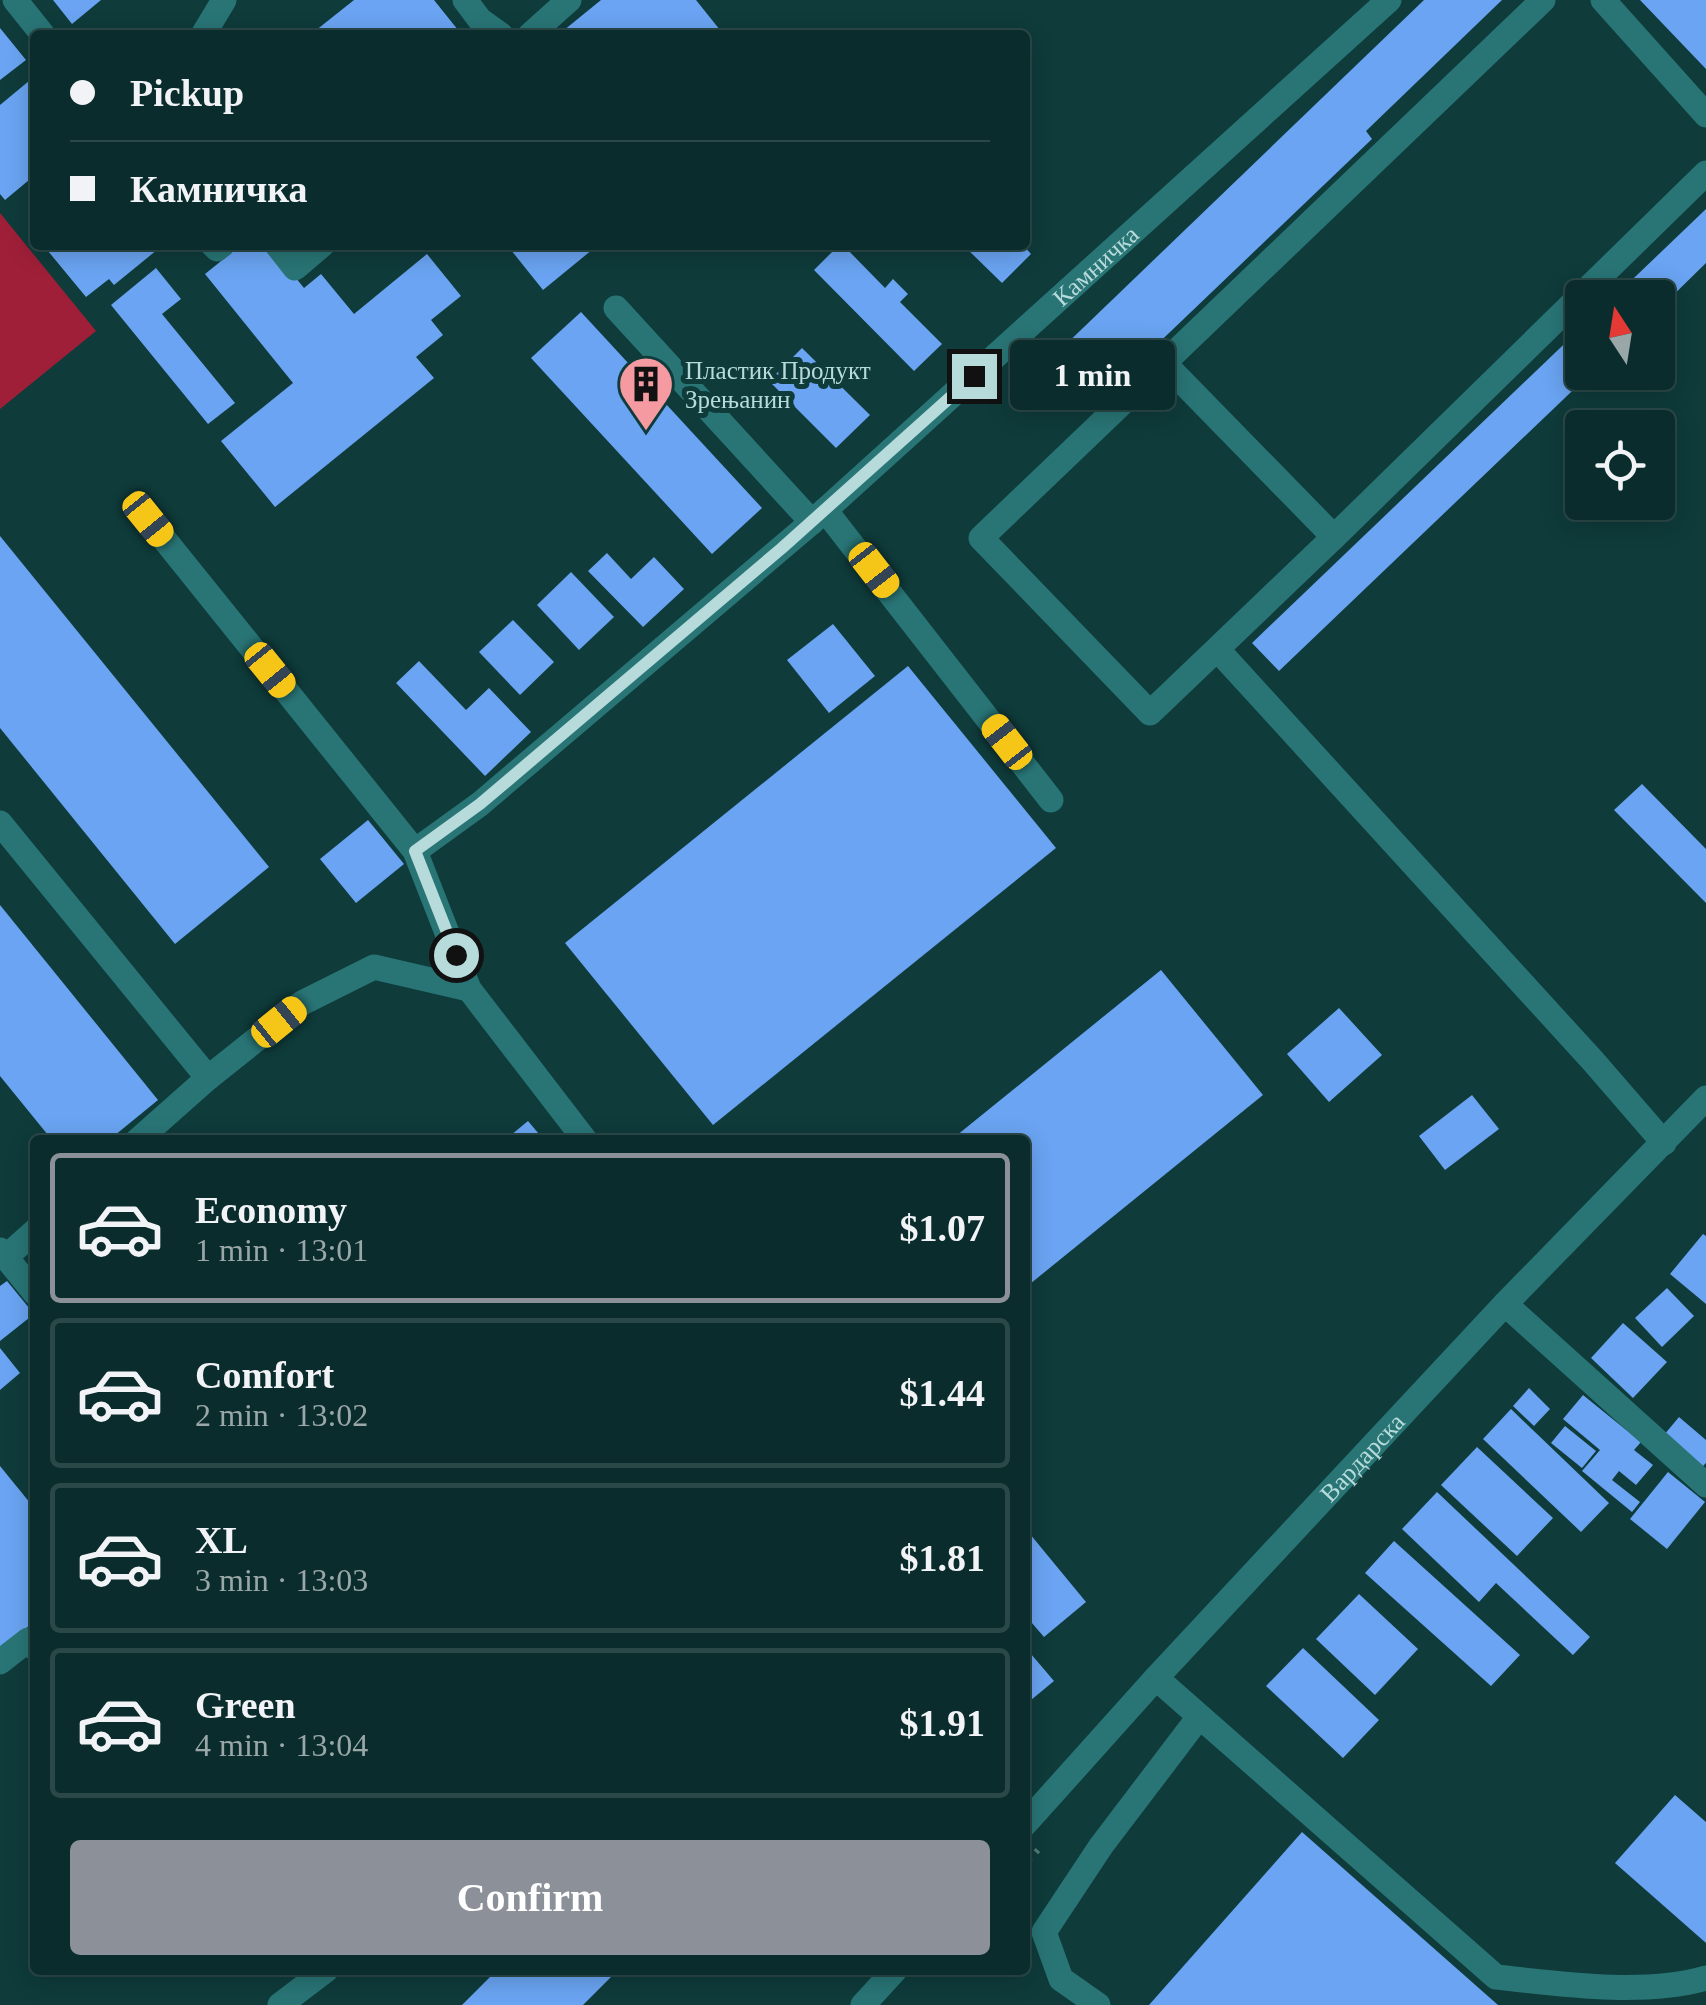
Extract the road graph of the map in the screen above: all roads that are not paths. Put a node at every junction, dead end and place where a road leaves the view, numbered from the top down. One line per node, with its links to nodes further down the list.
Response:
1 (15, 0): 8 (street)
2 (224, 0): 9 (street)
3 (466, 0): 10 (street)
4 (570, 0): 11 (street)
5 (1388, 0): 18 (street, Камничка)
6 (1543, 0): 17 (street)
7 (1603, 0): 12 (street)
8 (39, 30)
9 (207, 30)
10 (494, 30)
11 (536, 30)
12 (1706, 115)
13 (1706, 173): 20 (street)
14 (281, 250): 15 (street)
15 (316, 250)
16 (616, 308): 18 (street)
17 (1164, 363): 20 (street); 21 (street)
18 (819, 516): 22 (street); 24 (street, Камничка)
19 (148, 519): 24 (street)
20 (1334, 537): 21 (street)
21 (1217, 649): 30 (street)
22 (1052, 800)
23 (0, 823): 26 (street)
24 (415, 851): 25 (street)
25 (469, 989): 26 (street); 29 (street)
26 (208, 1078): 28 (street)
27 (1706, 1098): 30 (street, Вардарска)
28 (144, 1135)
29 (581, 1135)
30 (1664, 1143): 34 (street, Вардарска)
31 (30, 1235): 32 (street)
32 (3, 1254): 33 (street)
33 (30, 1287)
34 (1505, 1304): 35 (street); 38 (street, Вардарска)
35 (1706, 1485)
36 (30, 1642): 37 (street)
37 (0, 1662)
38 (1156, 1678): 39 (street); 40 (street, Вардарска)
39 (1199, 1718): 43 (street); 46 (street)
40 (1030, 1818)
41 (313, 1975): 44 (street)
42 (890, 1975): 45 (street)
43 (1706, 1978)
44 (280, 2005)
45 (863, 2005)
46 (1098, 2005)

